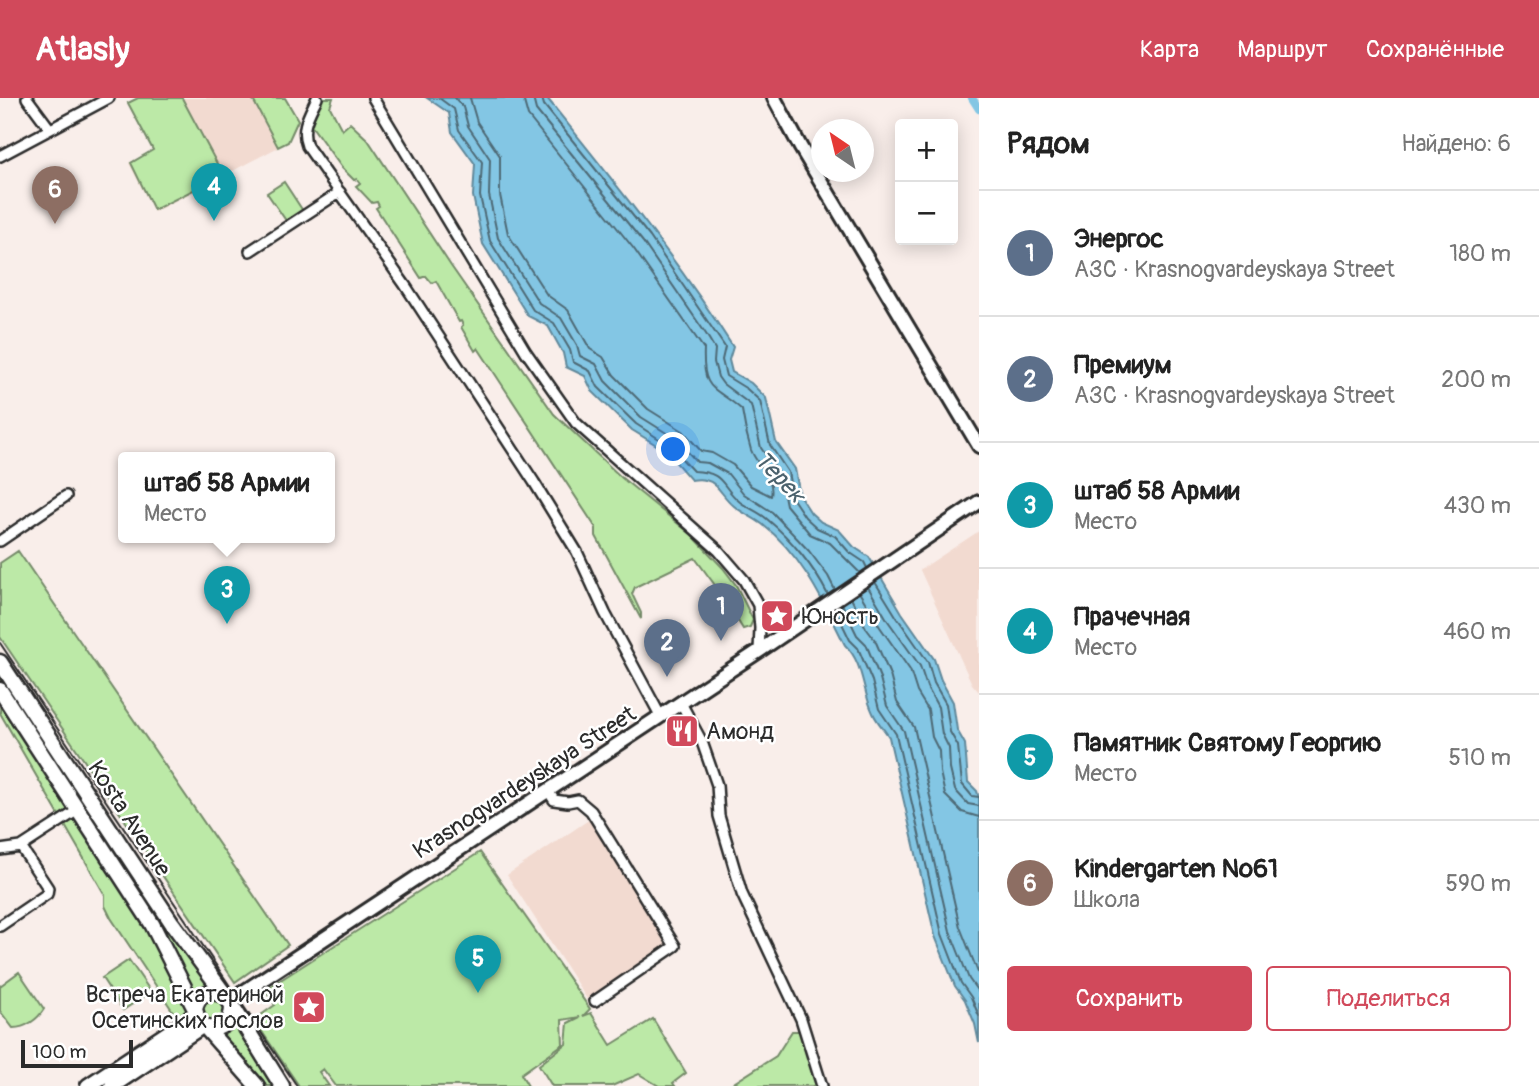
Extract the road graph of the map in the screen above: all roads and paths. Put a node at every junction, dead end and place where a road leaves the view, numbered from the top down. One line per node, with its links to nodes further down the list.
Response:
1 (27, 98): 6 (street)
2 (109, 98): 6 (street)
3 (317, 98): 8 (street)
4 (373, 98): 14 (street)
5 (774, 98): 10 (main road)
6 (50, 130): 7 (street)
7 (0, 156)
8 (340, 192): 9 (street); 18 (street)
9 (250, 251)
10 (979, 446)
11 (66, 496): 13 (street)
12 (979, 502): 14 (main road, Krasnogvardeyskaya Street)
13 (0, 541)
14 (759, 652): 17 (main road, Krasnogvardeyskaya Street)
15 (0, 662): 24 (main road, Kosta Avenue)
16 (0, 690): 20 (main road, Kosta Avenue)
17 (681, 703): 18 (main road, Krasnogvardeyskaya Street); 31 (street)
18 (661, 717): 19 (main road, Krasnogvardeyskaya Street)
19 (549, 792): 24 (main road, Krasnogvardeyskaya Street); 25 (street)
20 (78, 810): 21 (street); 26 (main road, Kosta Avenue)
21 (21, 846): 22 (street); 23 (street)
22 (0, 850)
23 (0, 926)
24 (229, 1001): 26 (main road); 26 (main road); 30 (main road, Kosta Avenue)
25 (595, 1002)
26 (200, 1019): 27 (main road); 28 (main road); 29 (main road, Kosta Avenue)
27 (88, 1086)
28 (111, 1086)
29 (257, 1086)
30 (282, 1086)
31 (822, 1086)

